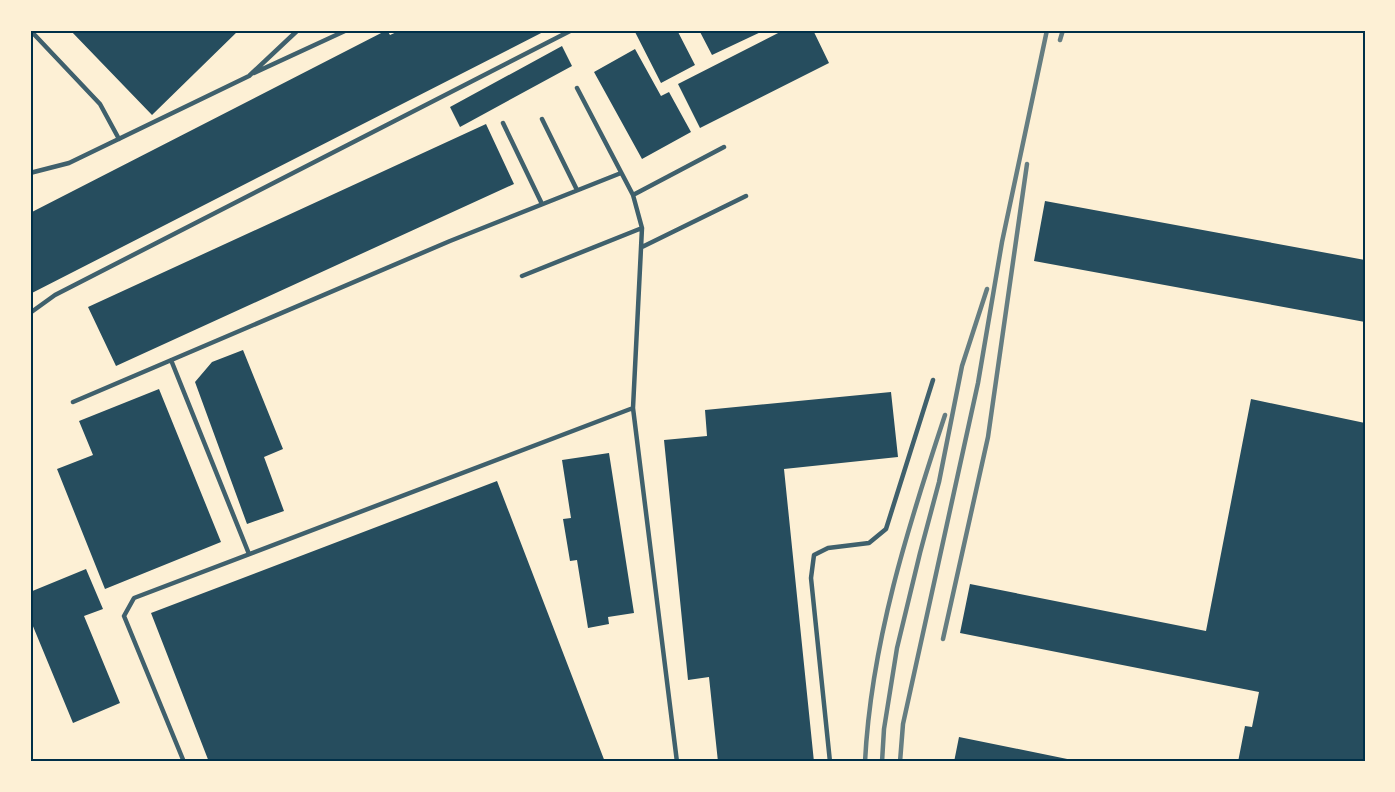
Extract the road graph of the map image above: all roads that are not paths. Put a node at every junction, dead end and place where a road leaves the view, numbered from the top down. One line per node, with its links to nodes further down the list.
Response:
1 (30, 30): 9 (lane)
2 (298, 30): 5 (lane)
3 (347, 30): 5 (lane)
4 (572, 30): 20 (lane)
5 (249, 76): 9 (lane)
6 (577, 88): 12 (lane)
7 (542, 119): 13 (lane)
8 (503, 123): 16 (lane)
9 (118, 139): 11 (lane)
10 (724, 147): 14 (lane)
11 (30, 173)
12 (621, 173): 13 (lane); 14 (lane)
13 (577, 190): 16 (lane)
14 (633, 195): 17 (lane)
15 (746, 196): 18 (lane)
16 (542, 204): 21 (lane)
17 (642, 228): 18 (lane); 19 (lane)
18 (642, 247): 24 (lane)
19 (522, 276)
20 (30, 313)
21 (171, 360): 23 (lane); 25 (lane)
22 (933, 380): 28 (lane)
23 (73, 402)
24 (633, 408): 25 (lane); 27 (lane)
25 (249, 554): 26 (lane)
26 (184, 762)
27 (677, 762)
28 (830, 762)

